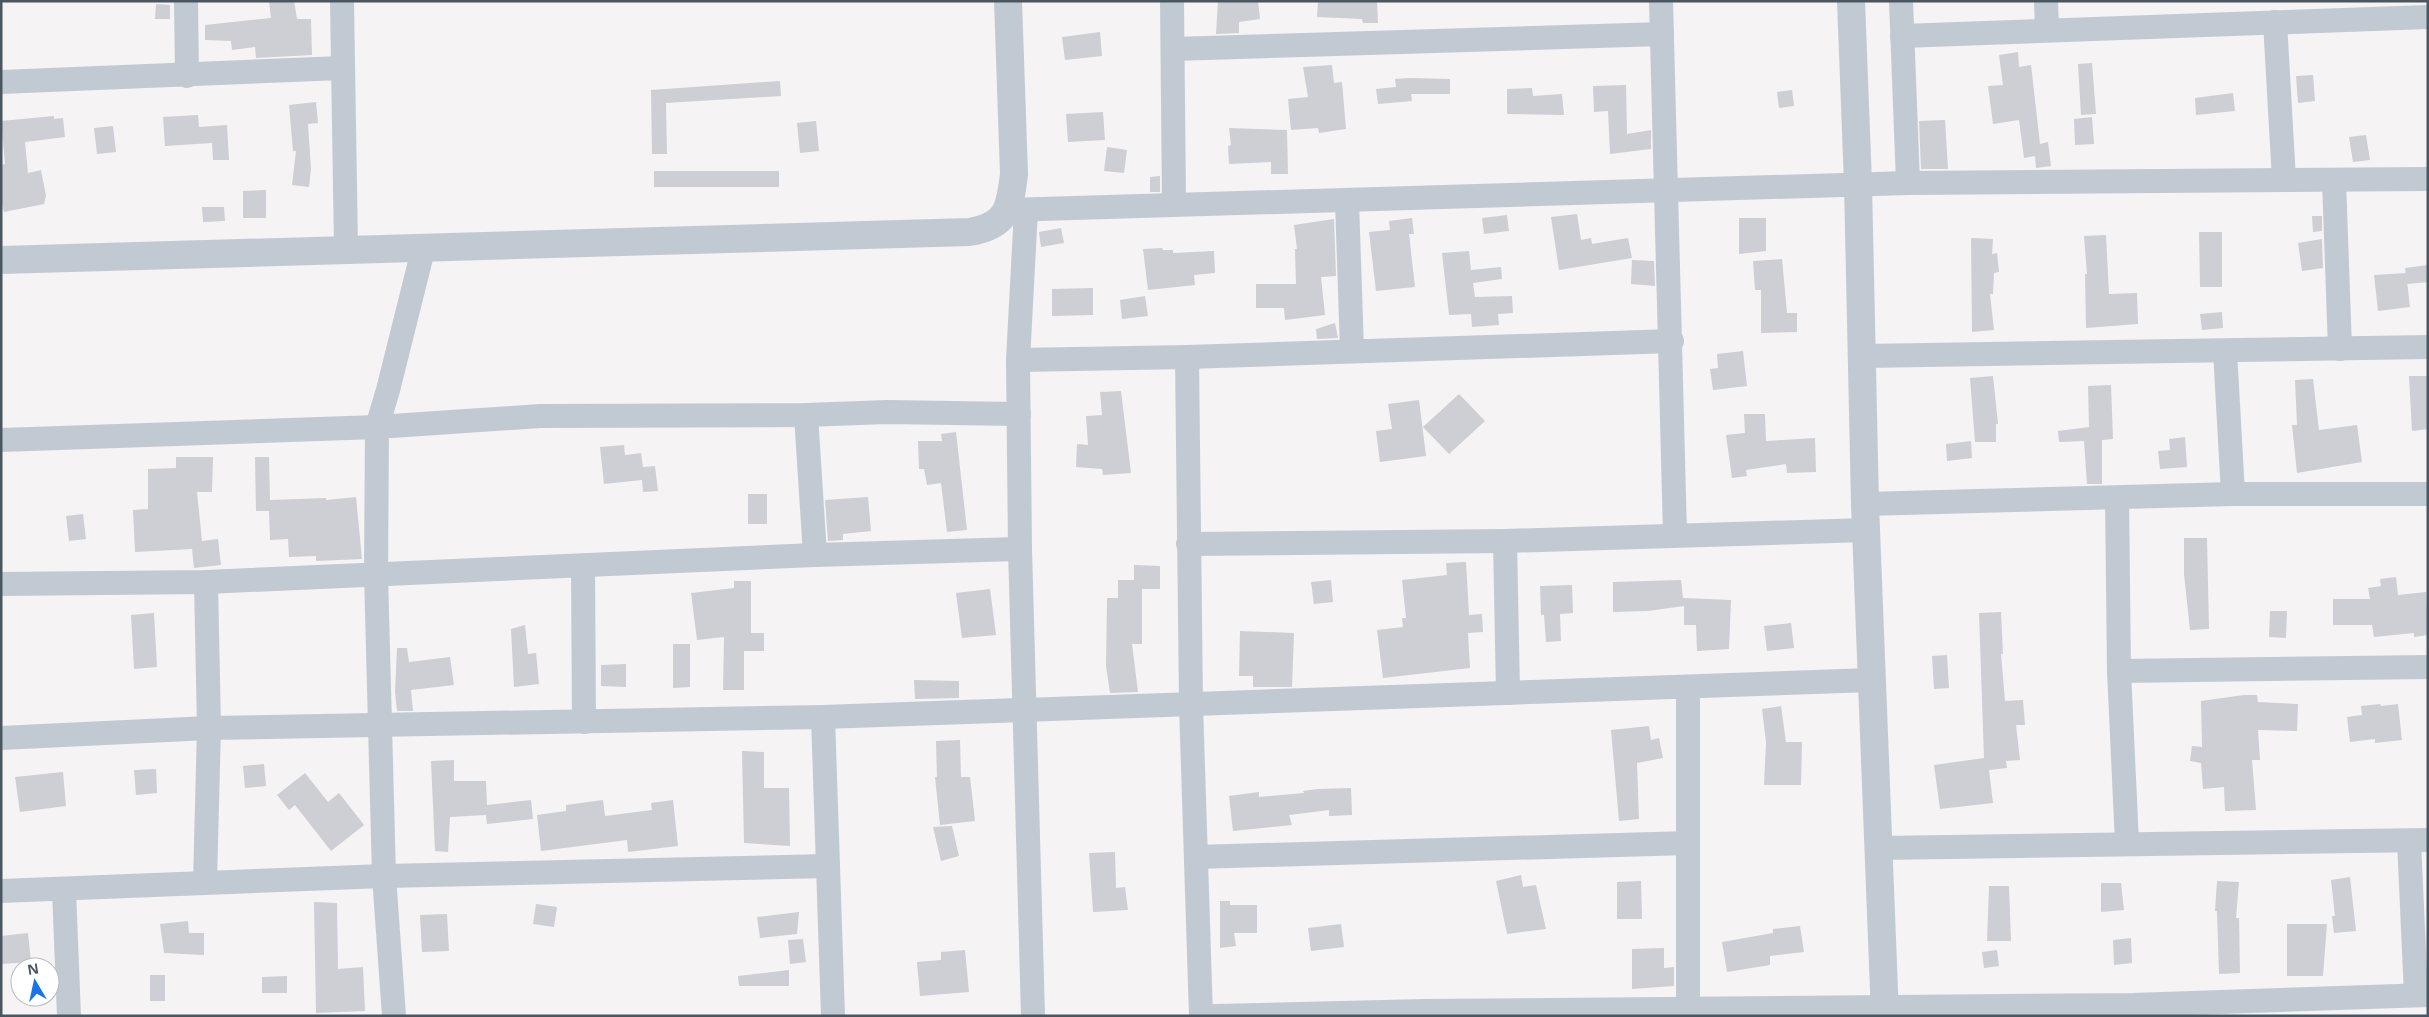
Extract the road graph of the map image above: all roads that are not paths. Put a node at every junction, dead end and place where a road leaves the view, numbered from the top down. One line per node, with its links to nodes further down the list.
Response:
1 (186, 1): 16 (street)
2 (342, 1): 15 (street)
3 (1008, 1): 26 (street)
4 (1172, 1): 14 (street)
5 (1661, 1): 12 (street)
6 (1851, 1): 22 (street)
7 (1901, 1): 13 (street)
8 (2046, 1): 11 (street)
9 (2428, 17): 10 (street)
10 (2275, 22): 11 (street); 19 (street)
11 (2047, 30): 13 (street)
12 (1662, 34): 14 (street); 23 (street)
13 (1902, 36): 21 (street)
14 (1173, 49): 25 (street)
15 (342, 68): 16 (street); 28 (street)
16 (187, 76): 17 (street)
17 (1, 82)
18 (2428, 179): 20 (street)
19 (2284, 180): 20 (street); 21 (street)
20 (2334, 180): 32 (street)
21 (1908, 183): 22 (street)
22 (1858, 184): 23 (street); 35 (street)
23 (1668, 192): 24 (street); 30 (street)
24 (1347, 201): 25 (street); 33 (street)
25 (1174, 204): 26 (street)
26 (1017, 210): 27 (street); 37 (street)
27 (424, 246): 28 (street); 40 (street)
28 (346, 249): 29 (street)
29 (1, 260)
30 (1672, 341): 33 (street); 46 (street)
31 (2428, 347): 32 (street)
32 (2340, 349): 34 (street)
33 (1352, 350): 36 (street)
34 (2225, 351): 35 (street); 42 (street)
35 (1863, 356): 45 (street)
36 (1187, 357): 37 (street); 48 (street)
37 (1018, 360): 38 (street)
38 (1018, 414): 39 (street); 49 (street)
39 (806, 415): 40 (street); 50 (street)
40 (377, 427): 41 (street); 52 (street)
41 (1, 440)
42 (2233, 494): 43 (street); 44 (street)
43 (2428, 494)
44 (2117, 498): 45 (street); 56 (street)
45 (1865, 517): 46 (street); 57 (street)
46 (1675, 534): 47 (street)
47 (1505, 541): 48 (street); 59 (street)
48 (1188, 544): 60 (street)
49 (1020, 549): 50 (street); 61 (street)
50 (815, 555): 51 (street)
51 (583, 566): 52 (street); 63 (street)
52 (376, 574): 53 (street); 64 (street)
53 (206, 582): 54 (street); 65 (street)
54 (1, 584)
55 (2428, 667): 56 (street)
56 (2119, 671): 68 (street)
57 (1872, 680): 58 (street); 70 (street)
58 (1688, 688): 59 (street); 69 (street)
59 (1508, 693): 60 (street)
60 (1192, 705): 61 (street); 71 (street)
61 (1026, 708): 62 (street); 85 (street)
62 (823, 716): 63 (street); 72 (street)
63 (584, 722): 64 (street)
64 (381, 725): 65 (street); 73 (street)
65 (209, 728): 66 (street); 74 (street)
66 (1, 738)
67 (2418, 840): 68 (street); 77 (street)
68 (2127, 843): 70 (street)
69 (1688, 844): 71 (street); 78 (street)
70 (1879, 848): 80 (street)
71 (1196, 857): 86 (street)
72 (828, 866): 73 (street); 84 (street)
73 (384, 876): 74 (street); 83 (street)
74 (205, 882): 75 (street)
75 (64, 890): 76 (street); 82 (street)
76 (1, 891)
77 (2422, 995): 79 (street)
78 (1688, 1008): 80 (street); 81 (street)
79 (2133, 1010): 80 (street)
80 (1885, 1011)
81 (1423, 1013): 87 (street)
82 (69, 1016)
83 (394, 1016)
84 (833, 1016)
85 (1033, 1016)
86 (1201, 1016)
87 (1215, 1016)

